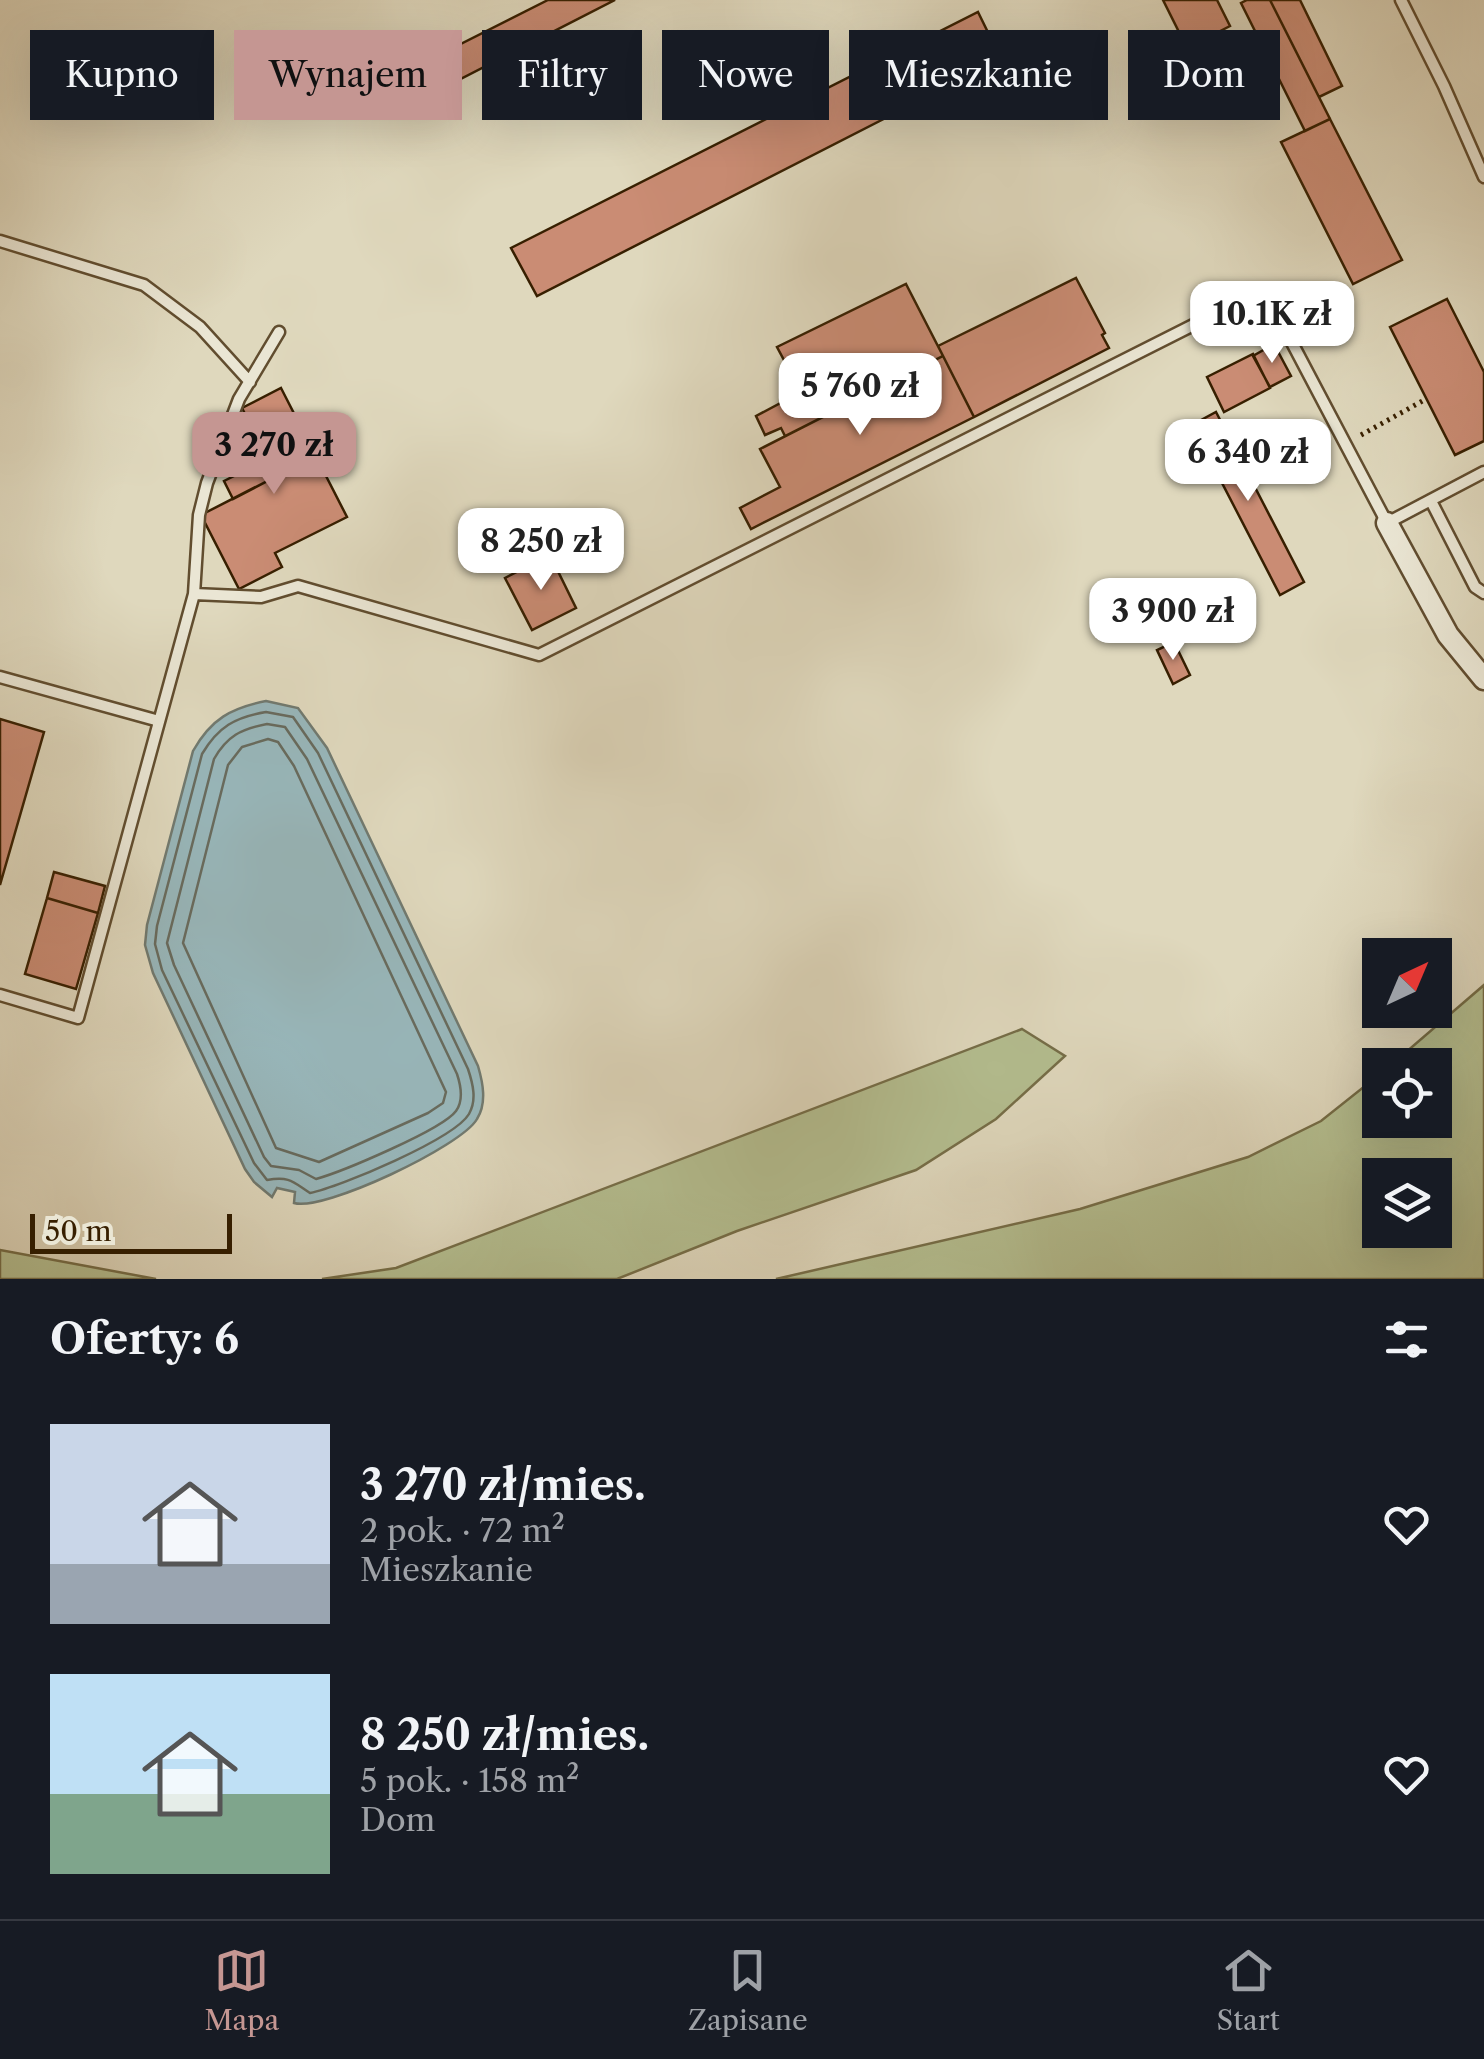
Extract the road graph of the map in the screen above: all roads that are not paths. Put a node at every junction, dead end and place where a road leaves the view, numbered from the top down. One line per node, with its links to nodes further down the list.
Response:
1 (1401, 0): 2 (lane)
2 (1484, 177)
3 (0, 241): 5 (lane)
4 (279, 332): 5 (lane)
5 (250, 382): 10 (lane)
6 (1484, 472): 7 (lane)
7 (1430, 501): 8 (lane); 9 (lane)
8 (1387, 524): 10 (lane); 12 (street)
9 (1484, 593)
10 (194, 594): 13 (lane)
11 (0, 677): 13 (lane)
12 (1484, 679)
13 (159, 721): 14 (lane)
14 (0, 995)

